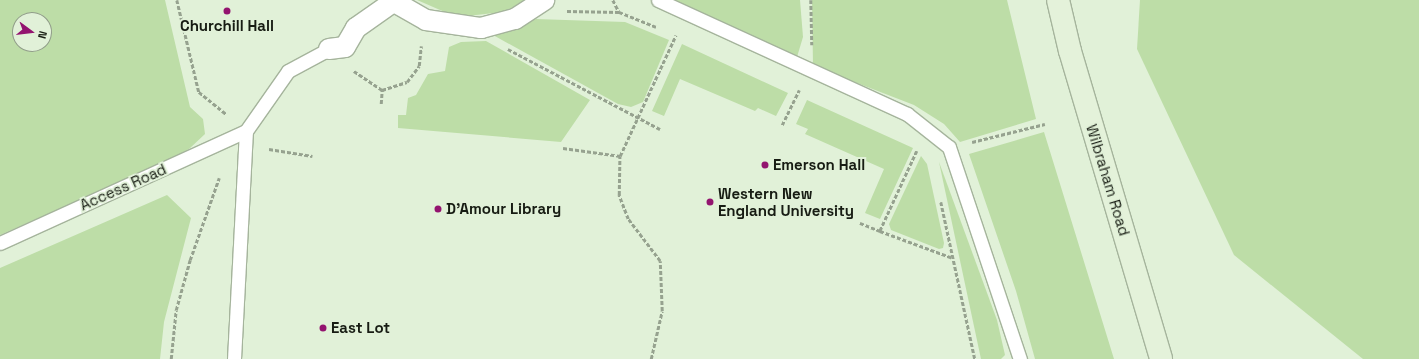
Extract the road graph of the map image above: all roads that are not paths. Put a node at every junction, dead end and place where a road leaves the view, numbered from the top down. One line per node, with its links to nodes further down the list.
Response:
1 (658, 0): 9 (lane)
2 (1058, 0): 10 (main road, Wilbraham Road)
3 (392, 1): 4 (street); 5 (street)
4 (537, 6)
5 (330, 49): 6 (lane)
6 (246, 131): 7 (lane, Access Road); 8 (lane)
7 (0, 243)
8 (234, 354)
9 (1020, 359)
10 (1161, 359)

